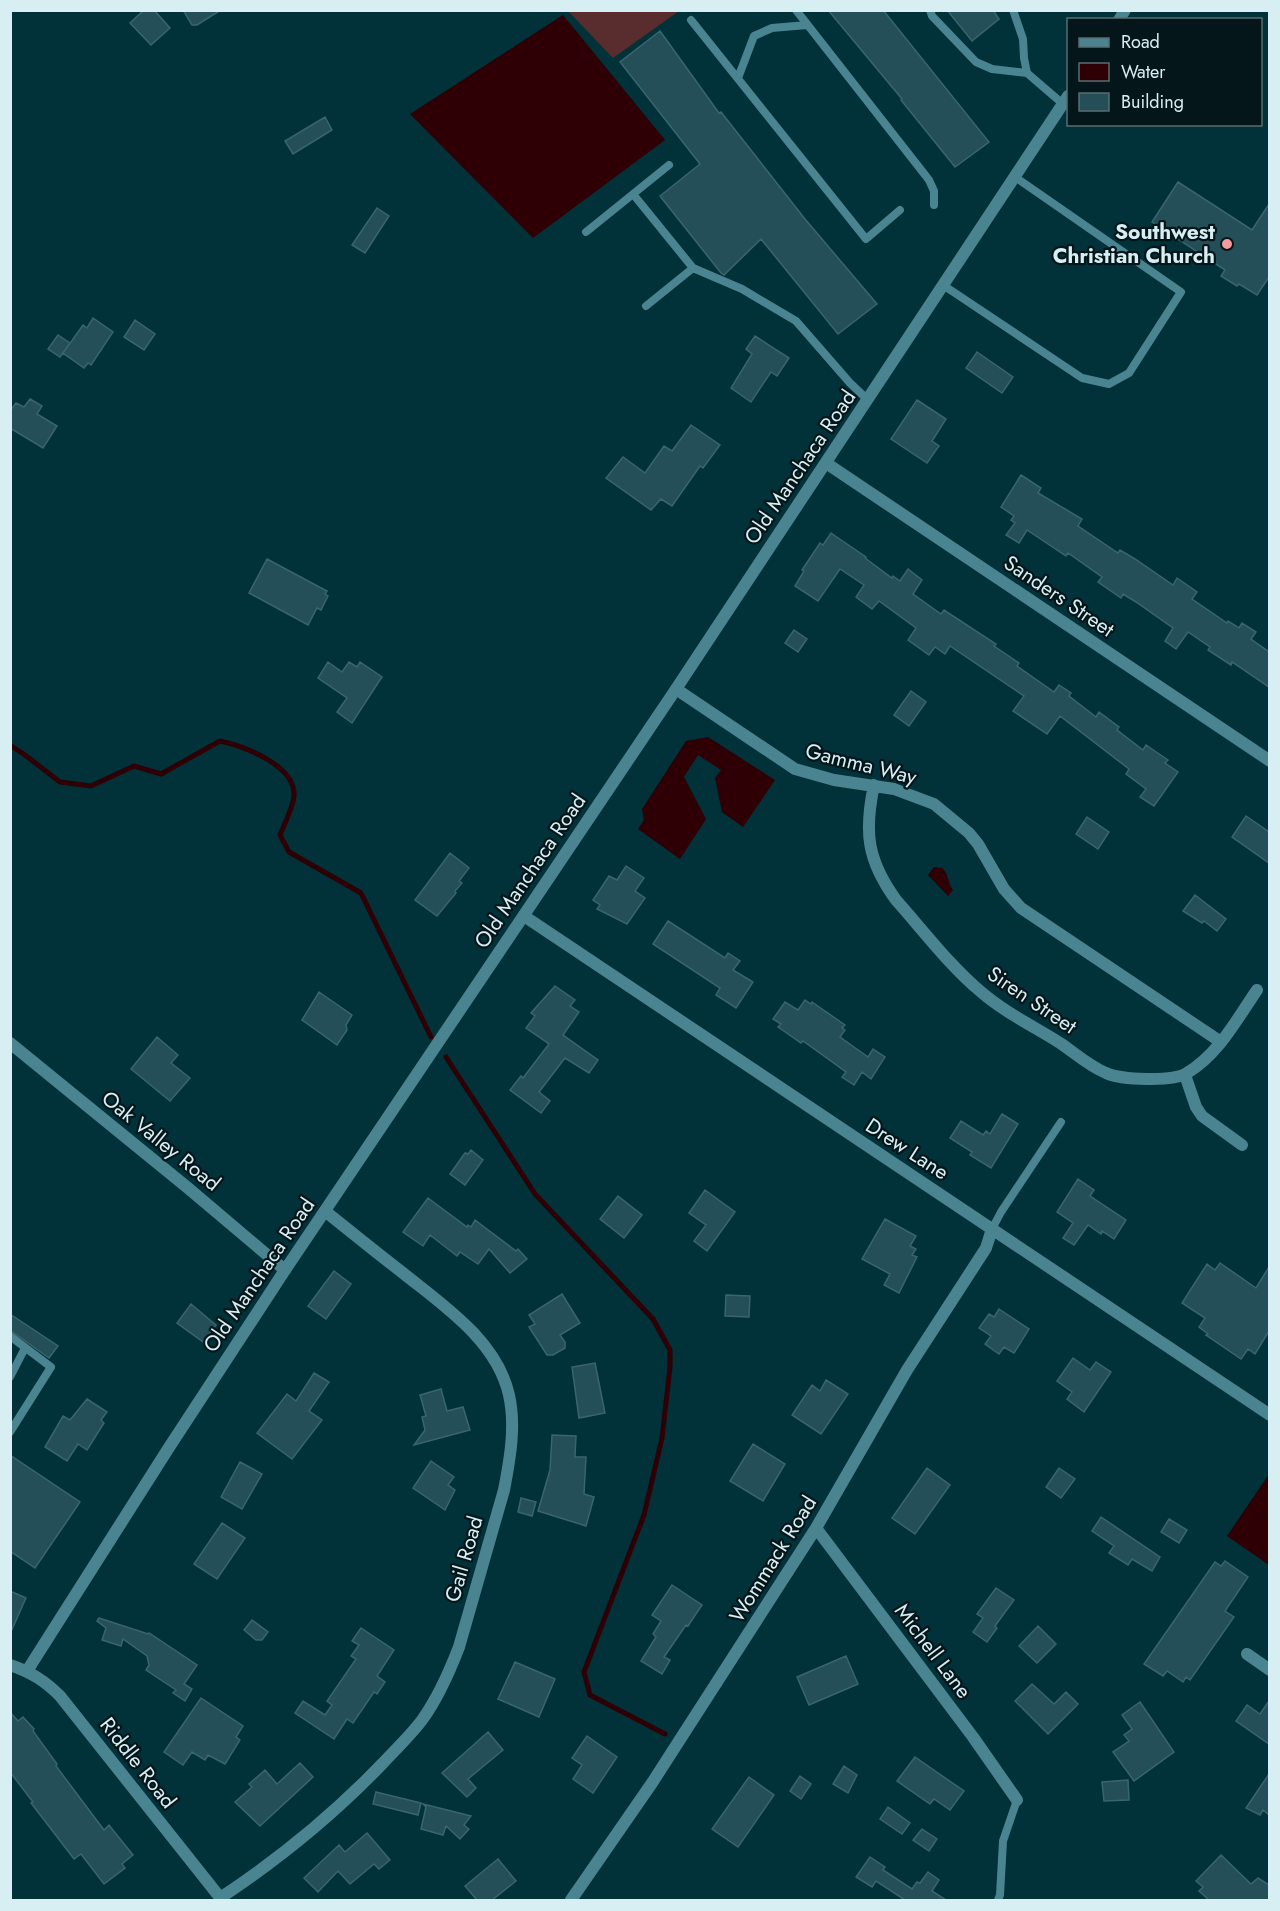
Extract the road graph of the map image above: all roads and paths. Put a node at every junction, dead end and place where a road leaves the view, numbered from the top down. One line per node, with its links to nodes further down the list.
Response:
1 (796, 10): 5 (lane)
2 (930, 10): 6 (lane)
3 (1013, 10): 6 (lane)
4 (691, 20): 7 (lane)
5 (807, 25): 7 (lane); 12 (lane)
6 (1027, 73): 8 (lane)
7 (738, 78): 13 (lane)
8 (1066, 100): 10 (street, Old Manchaca Road)
9 (669, 165): 11 (lane)
10 (1015, 177): 16 (street, Old Manchaca Road); 16 (lane)
11 (633, 194): 14 (lane); 15 (lane)
12 (934, 205)
13 (900, 210)
14 (586, 232)
15 (693, 268): 17 (lane); 18 (lane)
16 (943, 285): 18 (street, Old Manchaca Road)
17 (646, 306)
18 (868, 400): 19 (street, Old Manchaca Road)
19 (826, 463): 20 (street, Old Manchaca Road); 21 (street, Sanders Street)
20 (676, 688): 22 (street, Gamma Way); 23 (street, Old Manchaca Road)
21 (1269, 761)
22 (874, 784): 25 (street, Gamma Way); 27 (street, Siren Street)
23 (524, 916): 30 (street, Old Manchaca Road); 31 (street, Drew Lane)
24 (1257, 990): 25 (street)
25 (1221, 1042): 27 (street)
26 (10, 1043): 32 (street, Oak Valley Road)
27 (1185, 1075): 29 (street)
28 (1061, 1122): 31 (lane)
29 (1242, 1145)
30 (325, 1211): 32 (street, Old Manchaca Road); 44 (street, Gail Road)
31 (992, 1229): 36 (street, Drew Lane); 38 (street, Wommack Road)
32 (285, 1270): 42 (street, Old Manchaca Road)
33 (10, 1336): 34 (lane)
34 (25, 1348): 35 (lane); 37 (lane)
35 (10, 1377)
36 (1269, 1415)
37 (10, 1432)
38 (816, 1527): 43 (street, Michell Lane); 45 (street, Wommack Road)
39 (1247, 1654): 41 (street)
40 (10, 1665): 42 (street, Riddle Road)
41 (1269, 1670)
42 (27, 1671): 44 (street, Riddle Road)
43 (1017, 1800): 46 (lane)
44 (221, 1899)
45 (571, 1900)
46 (998, 1900)

